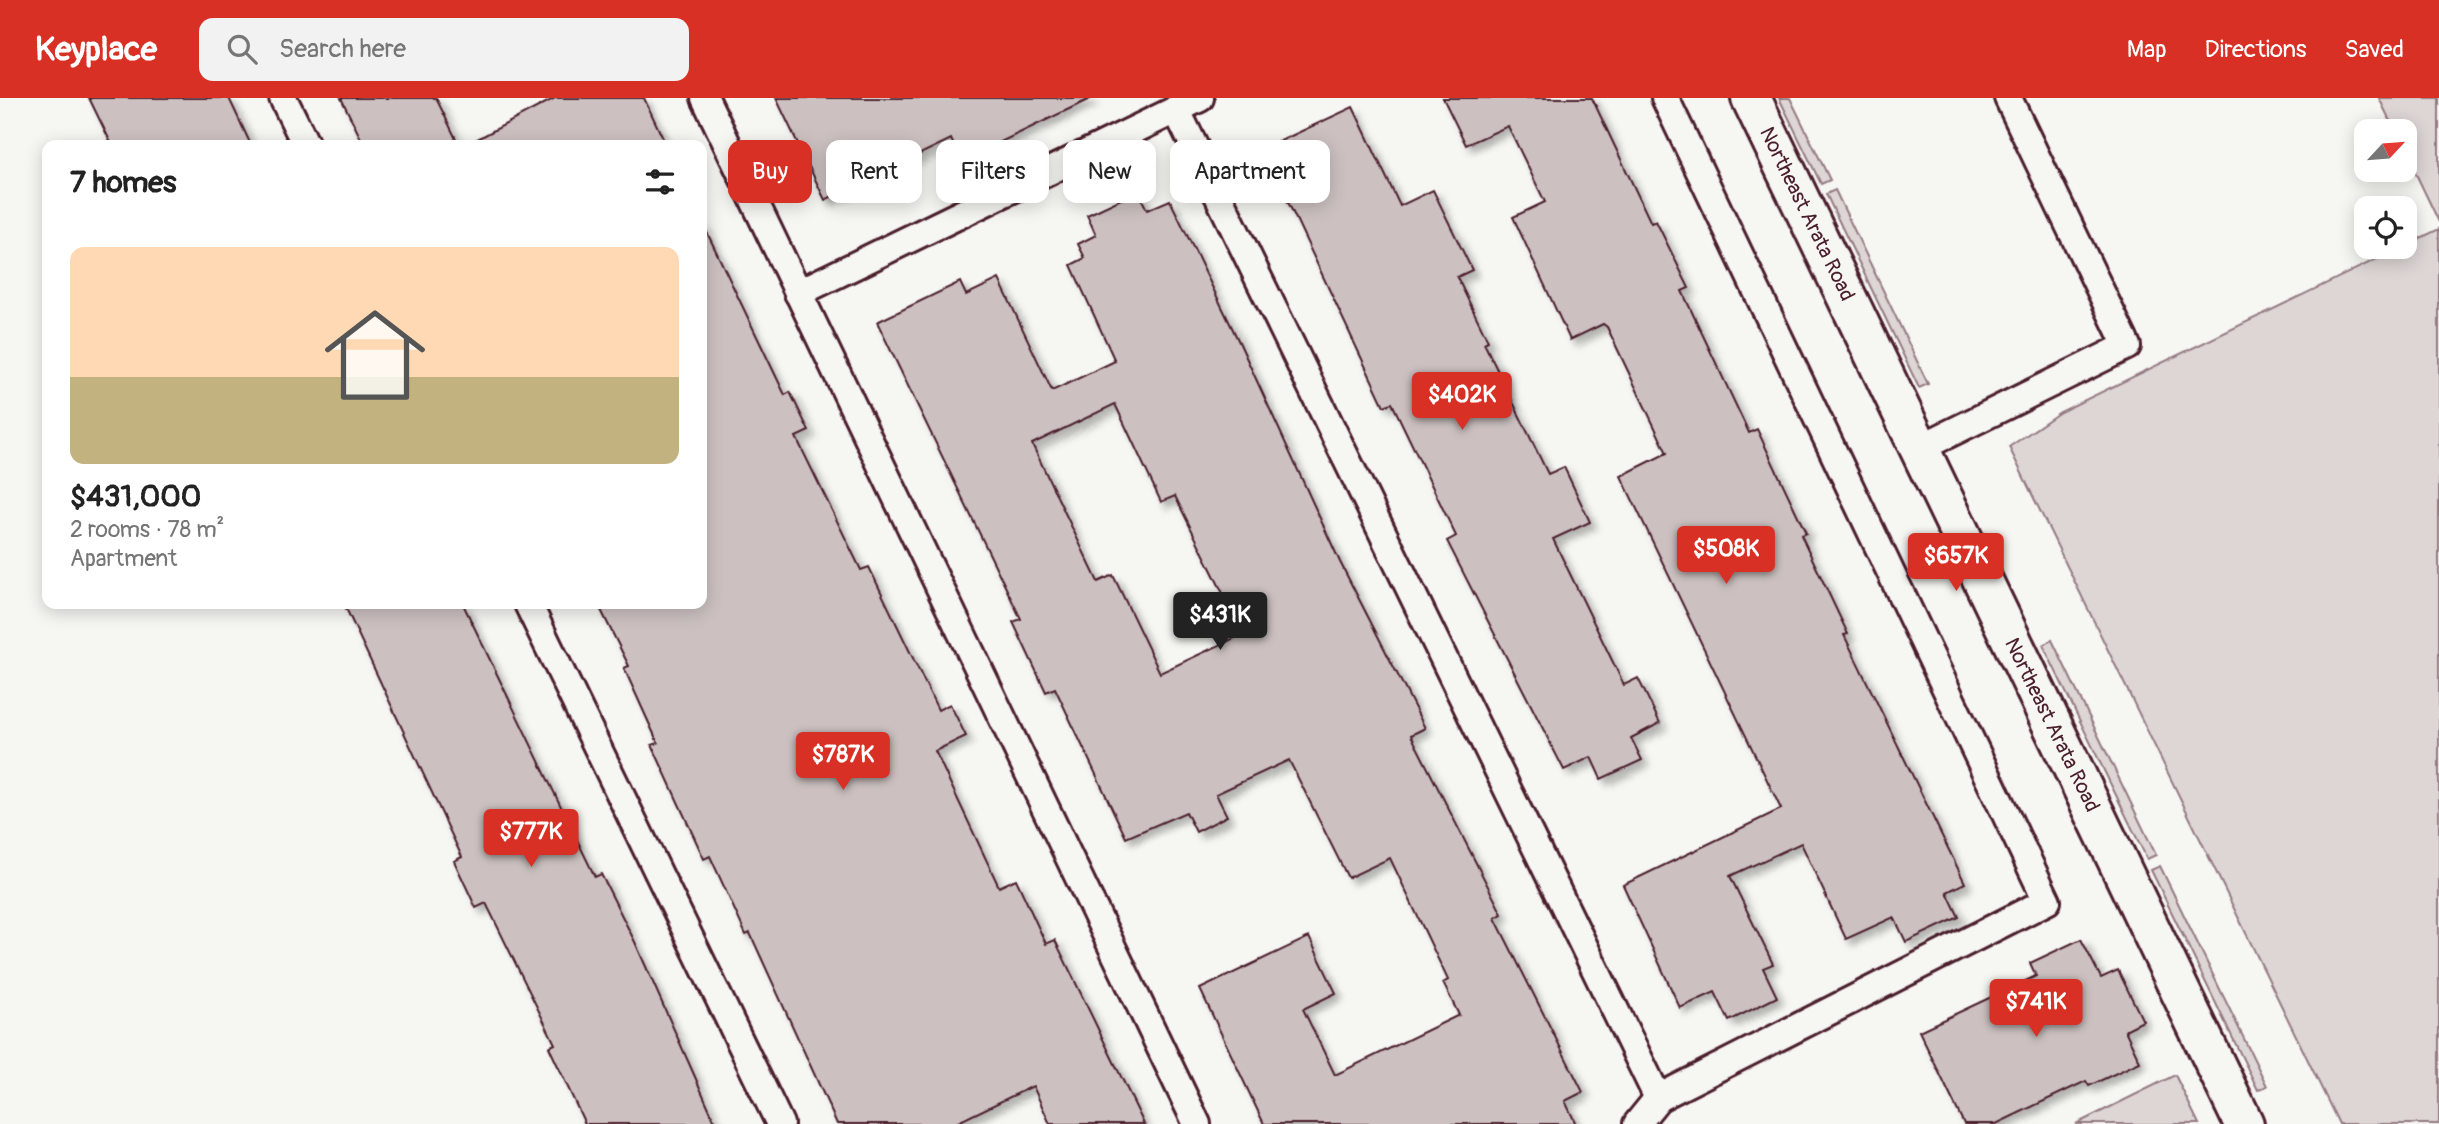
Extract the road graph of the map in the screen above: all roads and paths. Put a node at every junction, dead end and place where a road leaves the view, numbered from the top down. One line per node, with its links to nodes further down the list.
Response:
1 (283, 98): 7 (lane)
2 (705, 98): 8 (lane)
3 (1665, 98): 11 (lane)
4 (1751, 98): 9 (street, Northeast Arata Road)
5 (2007, 98): 9 (lane)
6 (1188, 104): 8 (lane); 11 (lane)
7 (304, 140)
8 (798, 293): 13 (lane)
9 (1920, 448): 15 (street, Northeast Arata Road)
10 (530, 609): 12 (lane)
11 (1658, 1098): 14 (lane)
12 (780, 1124)
13 (1197, 1124)
14 (1637, 1124)
15 (2244, 1124)

